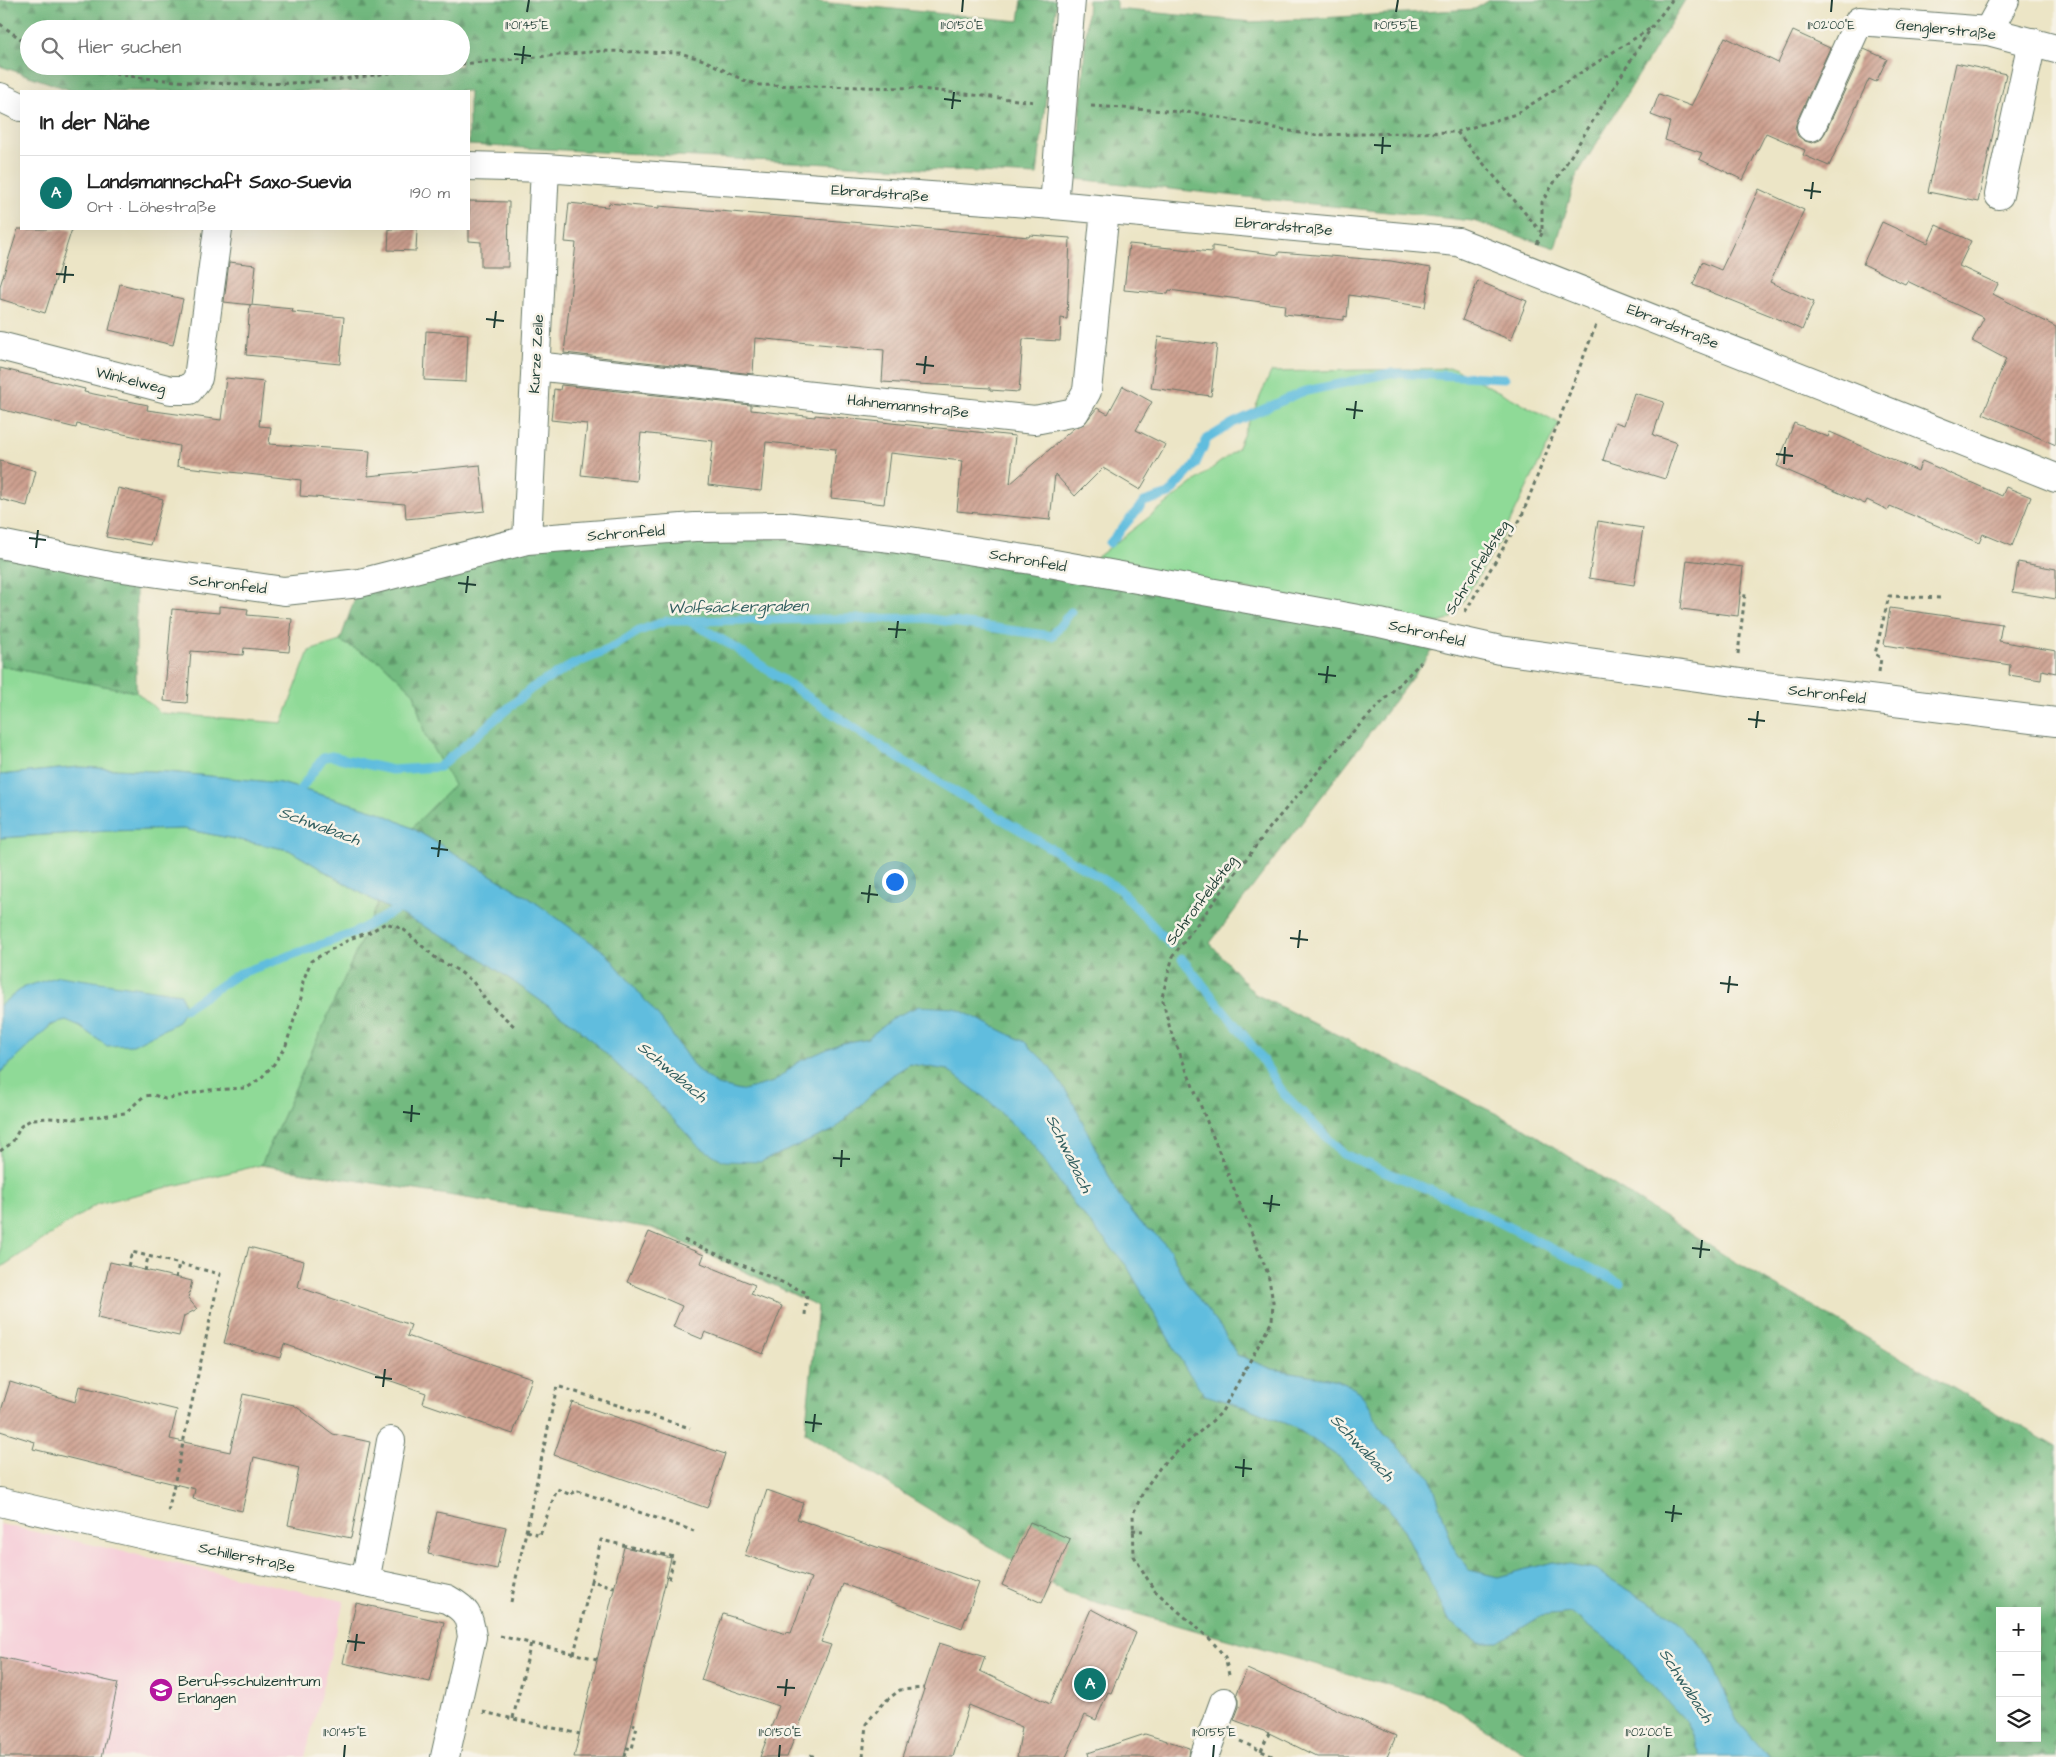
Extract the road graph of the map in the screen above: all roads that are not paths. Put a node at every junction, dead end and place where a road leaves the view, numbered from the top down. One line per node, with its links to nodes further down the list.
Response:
1 (1071, 0): 11 (street)
2 (2005, 0): 3 (street)
3 (1988, 31): 4 (street, Genglerstraße); 7 (street, Genglerstraße)
4 (2044, 46): 10 (street)
5 (0, 97): 6 (street)
6 (20, 107)
7 (1811, 127)
8 (470, 166): 9 (street, Ebrardstraße)
9 (545, 168): 11 (street, Ebrardstraße); 15 (street, Kurze Zeile)
10 (1998, 195)
11 (1054, 205): 12 (street, Ebrardstraße)
12 (1104, 210): 15 (street, Hahnemannstraße); 16 (street, Ebrardstraße)
13 (218, 230): 14 (street, Winkelweg)
14 (0, 346)
15 (535, 366): 17 (street, Kurze Zeile)
16 (2056, 478)
17 (527, 540): 18 (street, Schronfeld); 19 (street, Schronfeld)
18 (0, 544)
19 (2056, 722)
20 (391, 1441): 22 (street)
21 (0, 1502): 22 (street, Schillerstraße)
22 (365, 1582): 24 (street, Schillerstraße)
23 (1224, 1702): 25 (street)
24 (445, 1757)
25 (1204, 1757)

